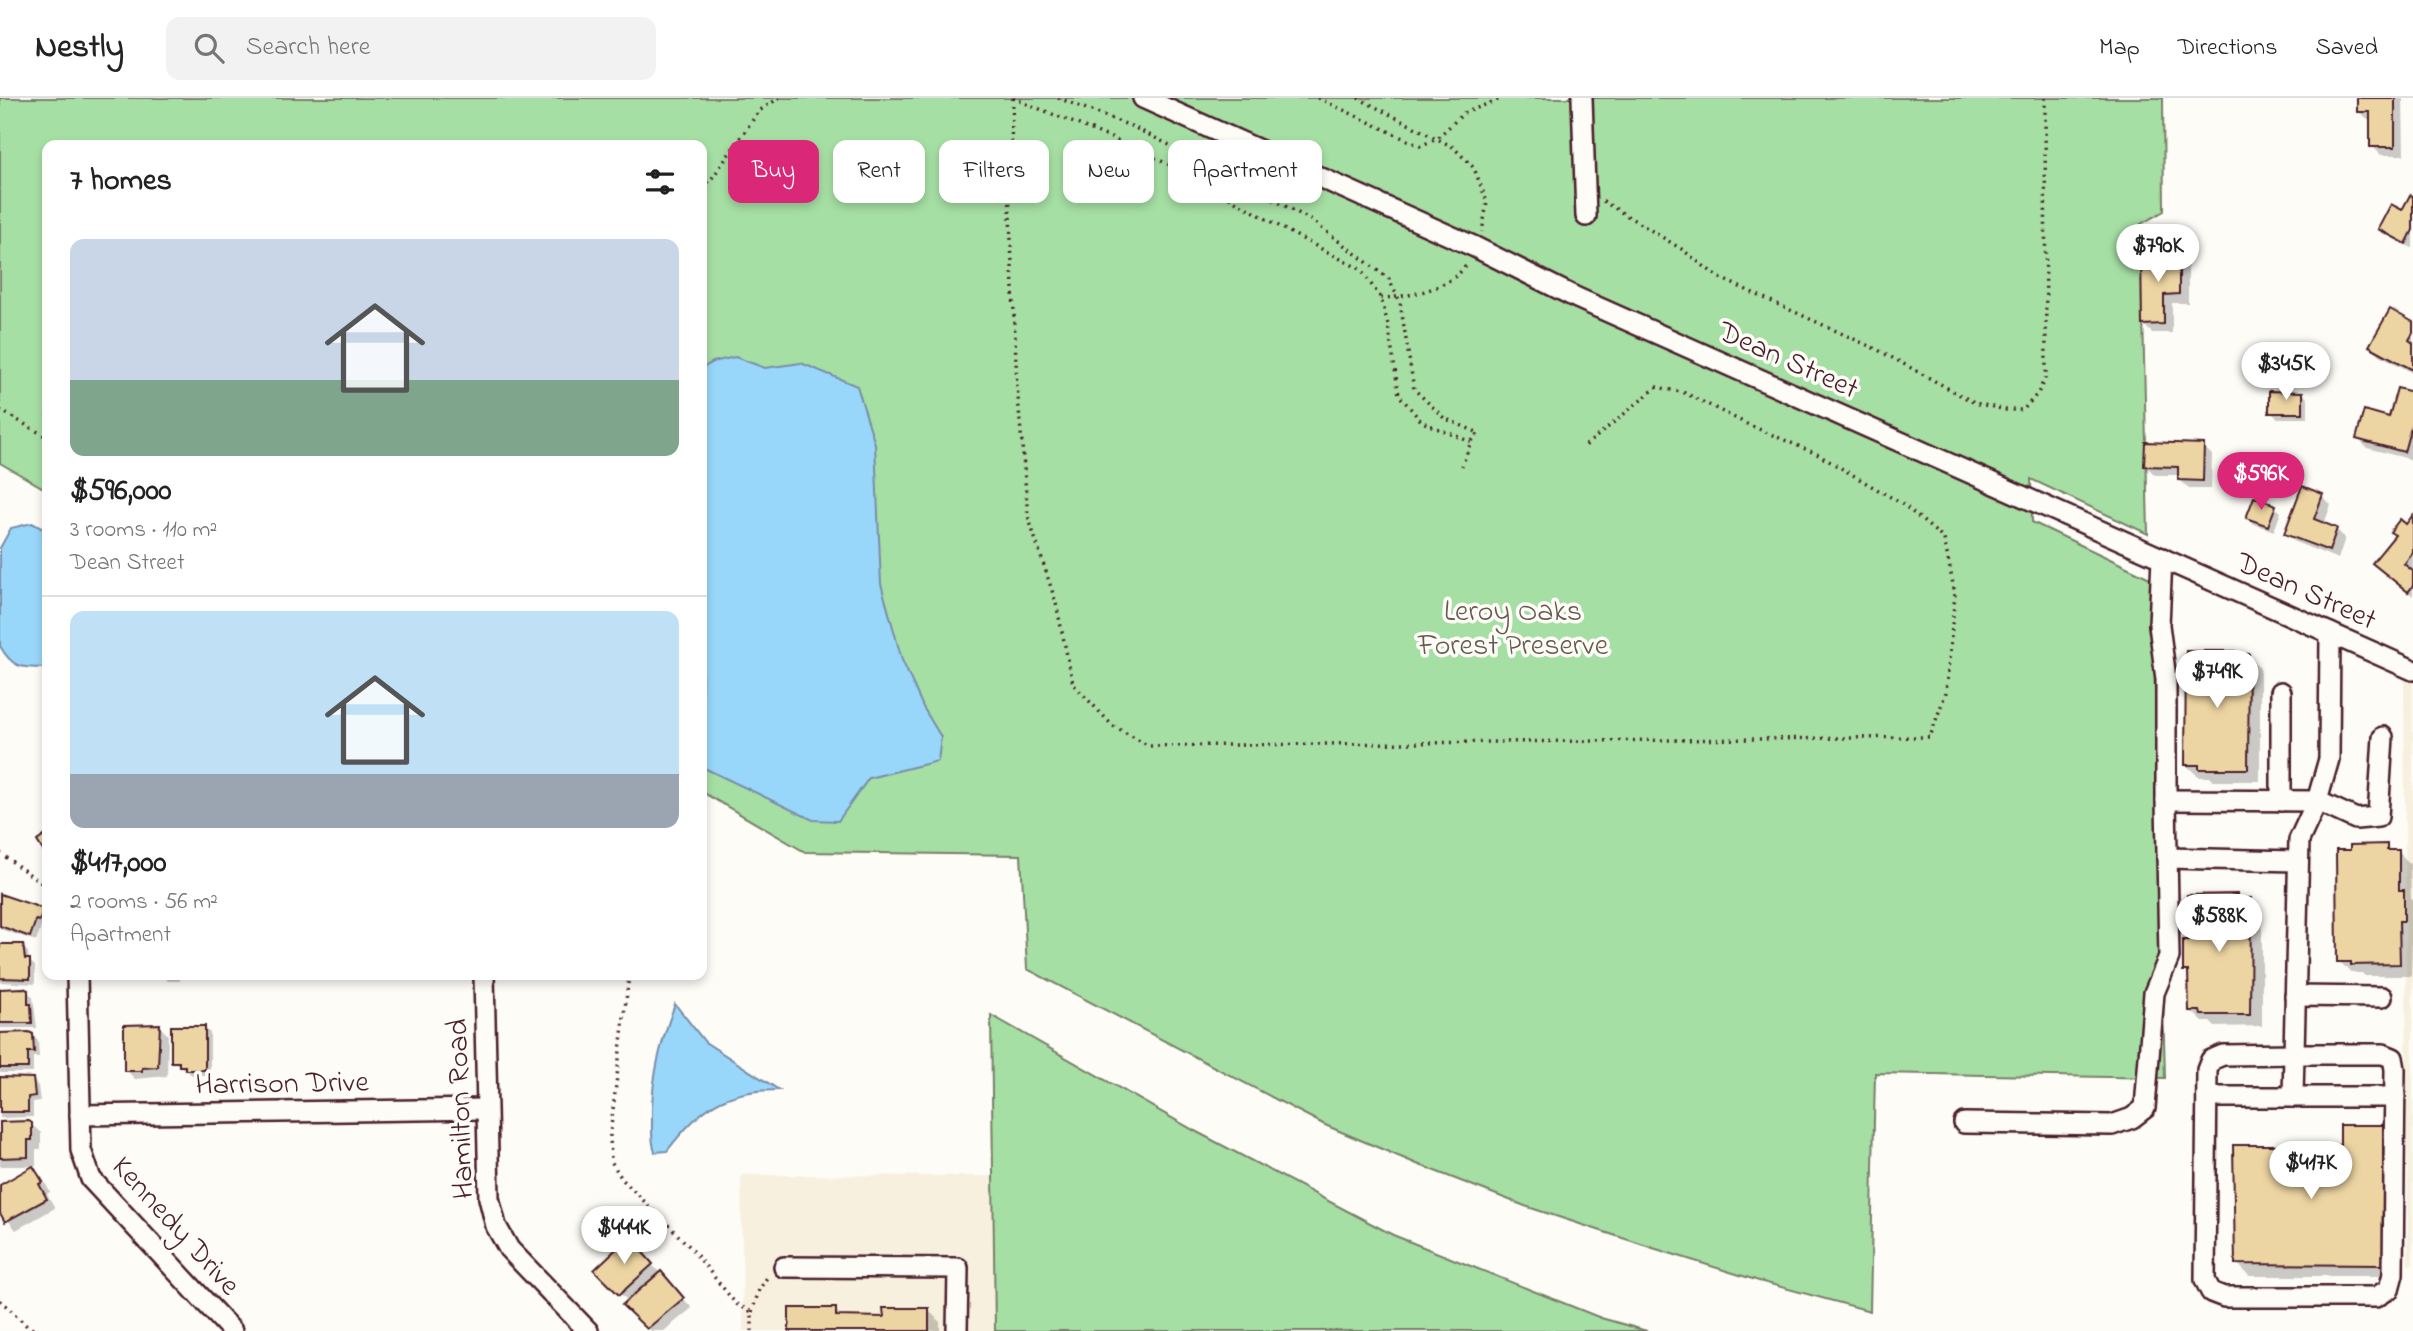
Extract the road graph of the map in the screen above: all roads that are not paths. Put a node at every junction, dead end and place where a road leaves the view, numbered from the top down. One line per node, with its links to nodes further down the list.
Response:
1 (1143, 98): 4 (street, Dean Street)
2 (1582, 98): 3 (street)
3 (1586, 216)
4 (2162, 558): 5 (street, Dean Street); 9 (street)
5 (2330, 633): 6 (street, Dean Street); 11 (street)
6 (2413, 670)
7 (2281, 692): 10 (street)
8 (2383, 737): 11 (street)
9 (2166, 800): 10 (street); 12 (street)
10 (2281, 801): 11 (street)
11 (2317, 801): 13 (street)
12 (2167, 858): 13 (street); 24 (street)
13 (2298, 861): 16 (street)
14 (77, 980): 23 (street)
15 (484, 980): 22 (street, Hamilton Road)
16 (2295, 996): 17 (street); 18 (street)
17 (2382, 997)
18 (2294, 1054): 19 (street); 20 (street); 21 (street)
19 (2207, 1097): 20 (street); 21 (street)
20 (2293, 1097): 21 (street)
21 (2395, 1097)
22 (486, 1109): 23 (street, Harrison Drive); 27 (street, Hamilton Road)
23 (80, 1115): 26 (street, Kennedy Drive)
24 (1964, 1123)
25 (784, 1267): 28 (street)
26 (232, 1331)
27 (588, 1331)
28 (957, 1331)

